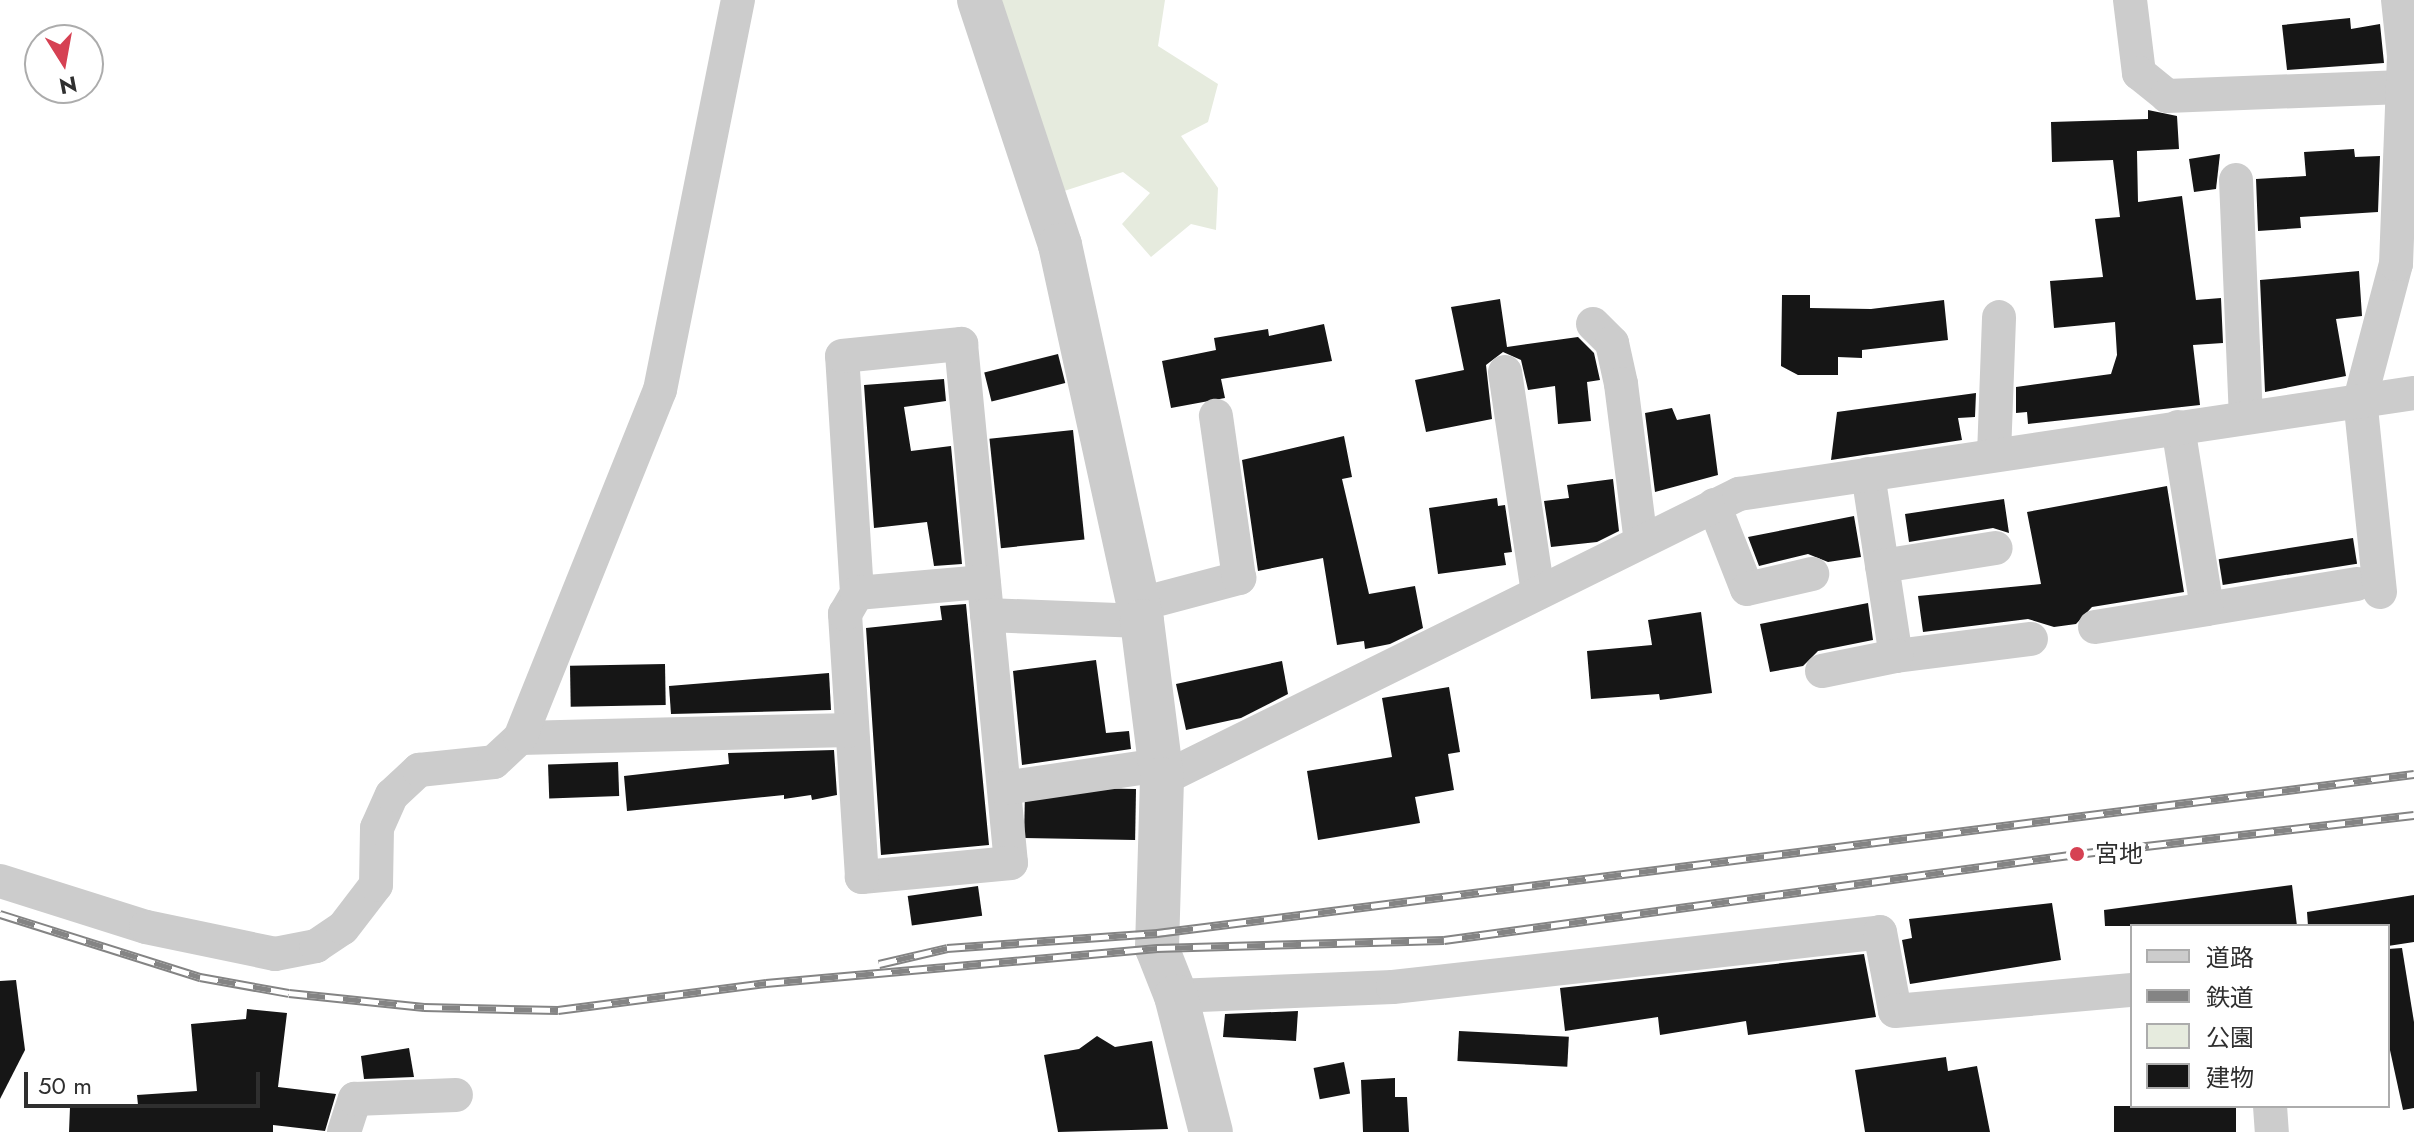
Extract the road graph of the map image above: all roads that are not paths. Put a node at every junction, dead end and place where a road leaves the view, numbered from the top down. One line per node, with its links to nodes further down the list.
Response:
1 (738, 0): 33 (street)
2 (979, 0): 27 (street)
3 (2130, 0): 5 (street)
4 (2398, 0): 5 (street)
5 (2407, 66): 7 (street)
6 (2236, 180): 14 (street)
7 (2405, 263): 12 (street)
8 (1999, 317): 16 (street)
9 (1593, 324): 19 (street)
10 (1505, 372): 24 (street)
11 (2414, 393): 12 (street)
12 (2360, 400): 14 (street); 26 (street)
13 (1216, 416): 27 (street)
14 (2246, 417): 15 (street)
15 (2178, 427): 16 (street); 26 (street)
16 (1994, 455): 17 (street)
17 (1868, 474): 18 (street); 21 (street)
18 (1714, 505): 19 (street); 22 (street)
19 (1641, 542): 24 (street)
20 (1996, 548): 21 (street)
21 (1882, 566): 30 (street)
22 (1812, 574)
23 (857, 593): 25 (street); 25 (street); 32 (street)
24 (1538, 593): 34 (street)
25 (986, 599): 27 (street); 35 (street)
26 (2207, 609): 28 (street)
27 (1140, 613): 34 (street)
28 (2095, 627)
29 (2031, 639): 30 (street)
30 (1896, 656): 31 (street)
31 (1822, 671)
32 (852, 730): 33 (street); 35 (street)
33 (520, 738): 36 (street)
34 (1160, 772): 35 (street); 38 (street)
35 (1004, 788)
36 (0, 881)
37 (2130, 990): 38 (street)
38 (1176, 996): 42 (street)
39 (456, 1095): 41 (street)
40 (2270, 1108): 43 (street)
41 (344, 1132)
42 (1211, 1132)
43 (2272, 1132)

